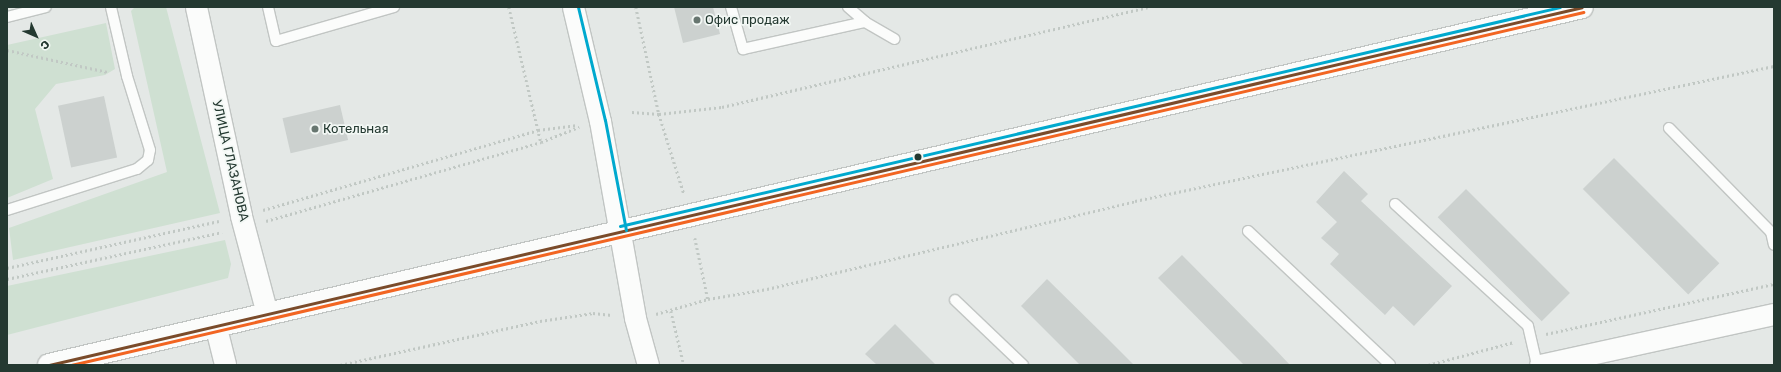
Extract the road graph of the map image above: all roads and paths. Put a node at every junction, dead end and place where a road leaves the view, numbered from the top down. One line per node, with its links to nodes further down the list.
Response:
1 (46, 7): 13 (lane)
2 (112, 7): 18 (lane)
3 (196, 7): 27 (street, УЛИЦА ГЛАЗАНОВА)
4 (268, 7): 5 (lane)
5 (394, 7)
6 (509, 7): 22 (path)
7 (573, 7): 28 (street)
8 (636, 7): 20 (path)
9 (732, 7): 14 (lane)
10 (848, 7): 14 (lane)
11 (1147, 7): 20 (path)
12 (1582, 7): 26 (street)
13 (7, 17)
14 (865, 22): 15 (lane)
15 (894, 39)
16 (7, 50): 18 (path)
17 (1774, 66): 34 (path)
18 (127, 76): 25 (lane)
19 (632, 112): 20 (path)
20 (658, 114): 26 (path)
21 (1669, 128): 30 (lane)
22 (538, 130): 23 (path); 23 (path); 27 (path)
23 (541, 142): 27 (path)
24 (1396, 204): 41 (lane)
25 (7, 210)
26 (690, 214): 28 (street); 34 (path)
27 (243, 221): 31 (path); 32 (path); 37 (street, УЛИЦА ГЛАЗАНОВА)
28 (621, 231): 37 (street); 39 (street)
29 (1248, 231): 49 (lane)
30 (1774, 245)
31 (7, 268)
32 (7, 279)
33 (1774, 284): 41 (path)
34 (708, 299): 36 (path)
35 (955, 300): 48 (lane)
36 (671, 311): 39 (path); 47 (path)
37 (267, 314): 40 (street)
38 (1774, 314): 42 (street)
39 (634, 318): 45 (path); 46 (street)
40 (216, 328): 43 (street); 44 (street)
41 (1530, 338): 50 (path); 51 (lane)
42 (1591, 359): 51 (street)
43 (49, 365)
44 (225, 365)
45 (340, 365)
46 (648, 365)
47 (684, 365)
48 (1023, 365)
49 (1390, 365)
50 (1428, 365)
51 (1539, 365)

